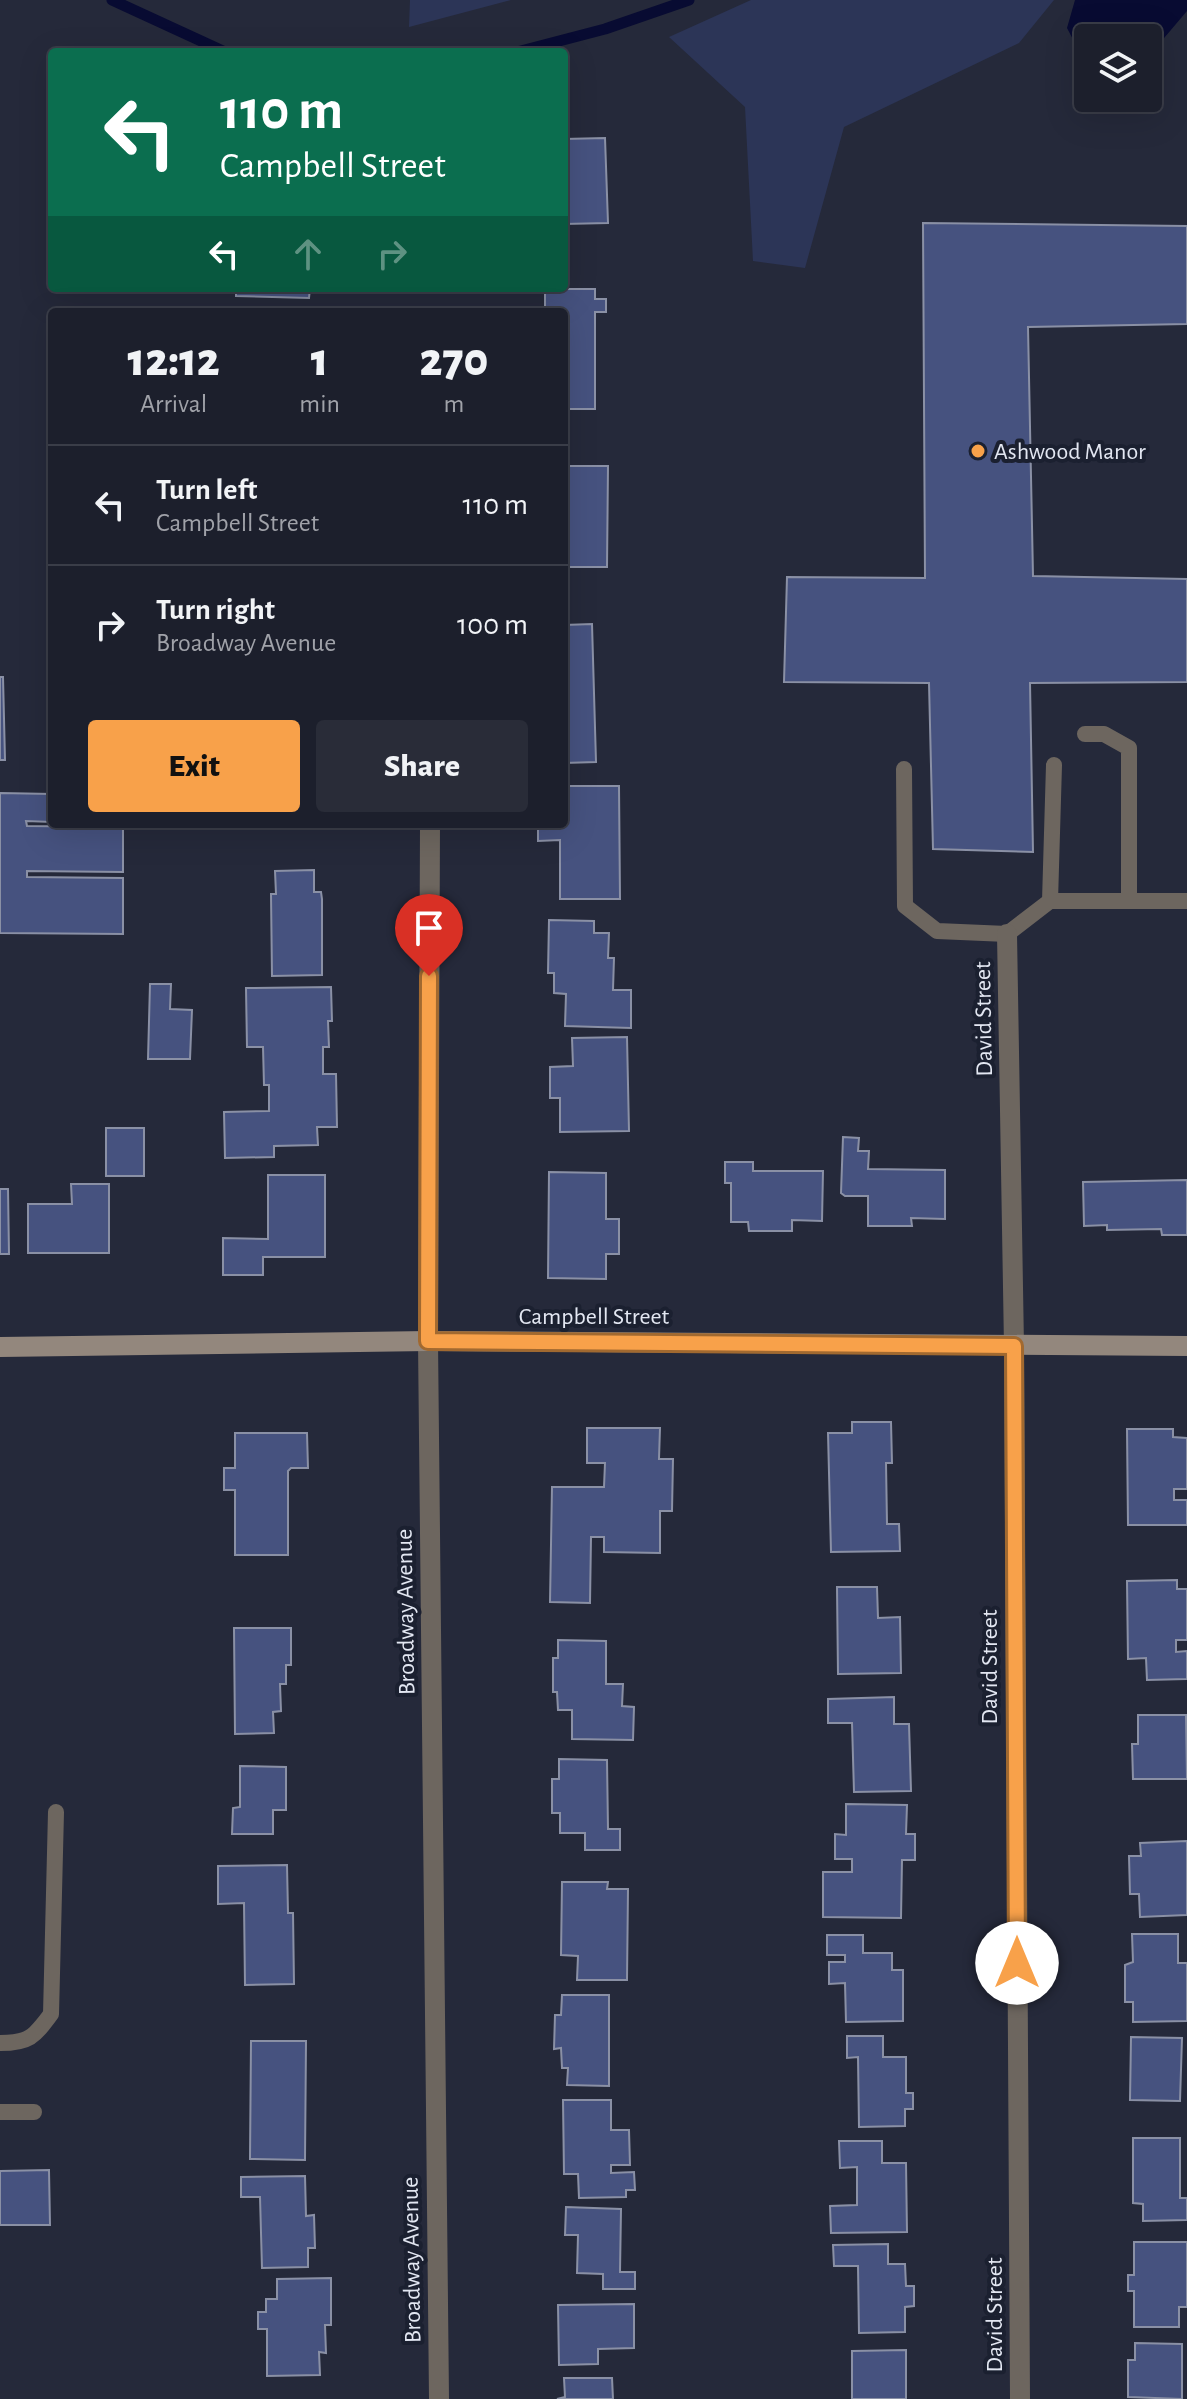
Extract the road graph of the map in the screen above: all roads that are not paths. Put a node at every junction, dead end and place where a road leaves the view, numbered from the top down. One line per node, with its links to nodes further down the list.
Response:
1 (1085, 734): 5 (lane)
2 (1054, 765): 6 (lane)
3 (904, 769): 8 (lane)
4 (430, 828): 9 (street, Broadway Avenue)
5 (1129, 900): 6 (lane); 7 (lane)
6 (1050, 901): 8 (lane)
7 (1187, 901)
8 (1007, 934): 10 (street, David Street)
9 (428, 1341): 10 (street, Campbell Street); 12 (street, Campbell Street); 17 (street, Broadway Avenue)
10 (1014, 1346): 11 (street, Campbell Street); 18 (street, David Street)
11 (1187, 1346)
12 (0, 1347)
13 (56, 1812): 14 (lane)
14 (0, 2043)
15 (0, 2112): 16 (lane)
16 (34, 2112)
17 (439, 2399)
18 (1020, 2399)

